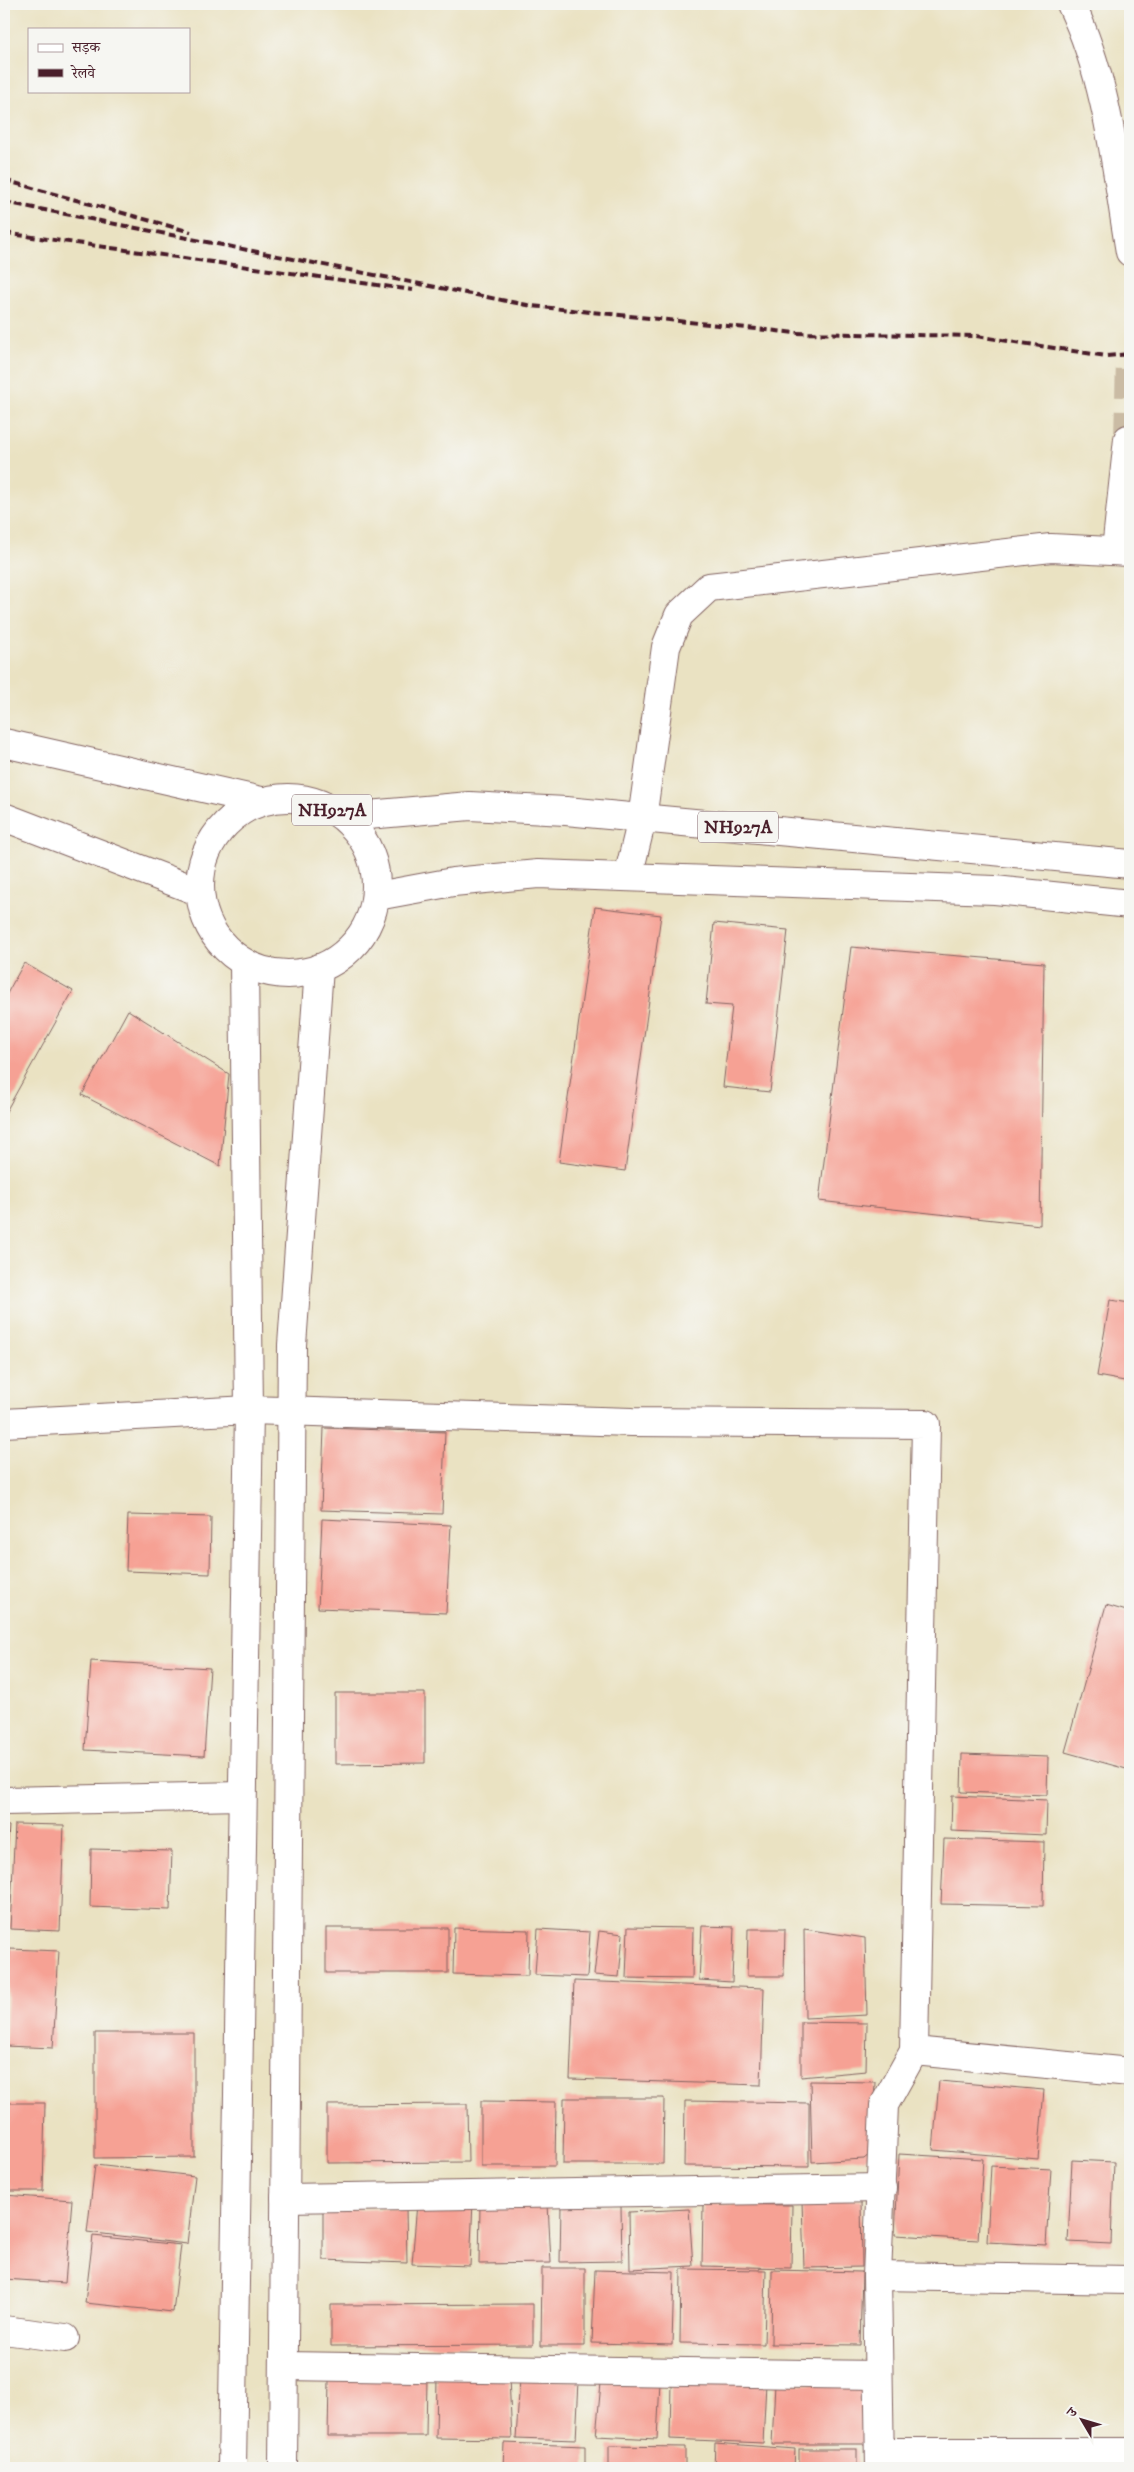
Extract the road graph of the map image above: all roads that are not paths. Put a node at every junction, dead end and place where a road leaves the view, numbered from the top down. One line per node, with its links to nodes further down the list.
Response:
1 (1071, 4): 2 (main road)
2 (1130, 252)
3 (1128, 439): 4 (main road)
4 (1123, 551): 9 (main road)
5 (4, 743): 6 (main road, NH927A)
6 (261, 802): 8 (main road, NH927A); 12 (main road, NH927A)
7 (4, 817): 12 (main road)
8 (345, 817): 9 (main road, NH927A); 13 (main road, NH927A)
9 (642, 819): 10 (main road, NH927A); 11 (main road)
10 (1130, 864)
11 (628, 877): 13 (main road); 14 (main road)
12 (200, 892): 15 (main road, NH927A)
13 (376, 896): 16 (main road, NH927A)
14 (1130, 904)
15 (244, 963): 16 (main road, NH927A); 17 (main road)
16 (319, 968): 18 (main road)
17 (249, 1410): 18 (main road); 19 (main road); 20 (main road)
18 (291, 1412): 22 (main road); 25 (main road)
19 (4, 1423)
20 (242, 1796): 21 (main road); 34 (main road)
21 (4, 1801)
22 (914, 2051): 23 (main road); 24 (main road)
23 (1130, 2072)
24 (882, 2188): 25 (main road); 26 (main road)
25 (285, 2198): 30 (main road)
26 (877, 2276): 27 (main road); 31 (main road)
27 (1130, 2280)
28 (4, 2330): 29 (main road)
29 (65, 2338)
30 (284, 2366): 31 (main road); 35 (main road)
31 (878, 2375): 33 (main road)
32 (1130, 2452): 33 (main road)
33 (880, 2460)
34 (232, 2468)
35 (284, 2468)

